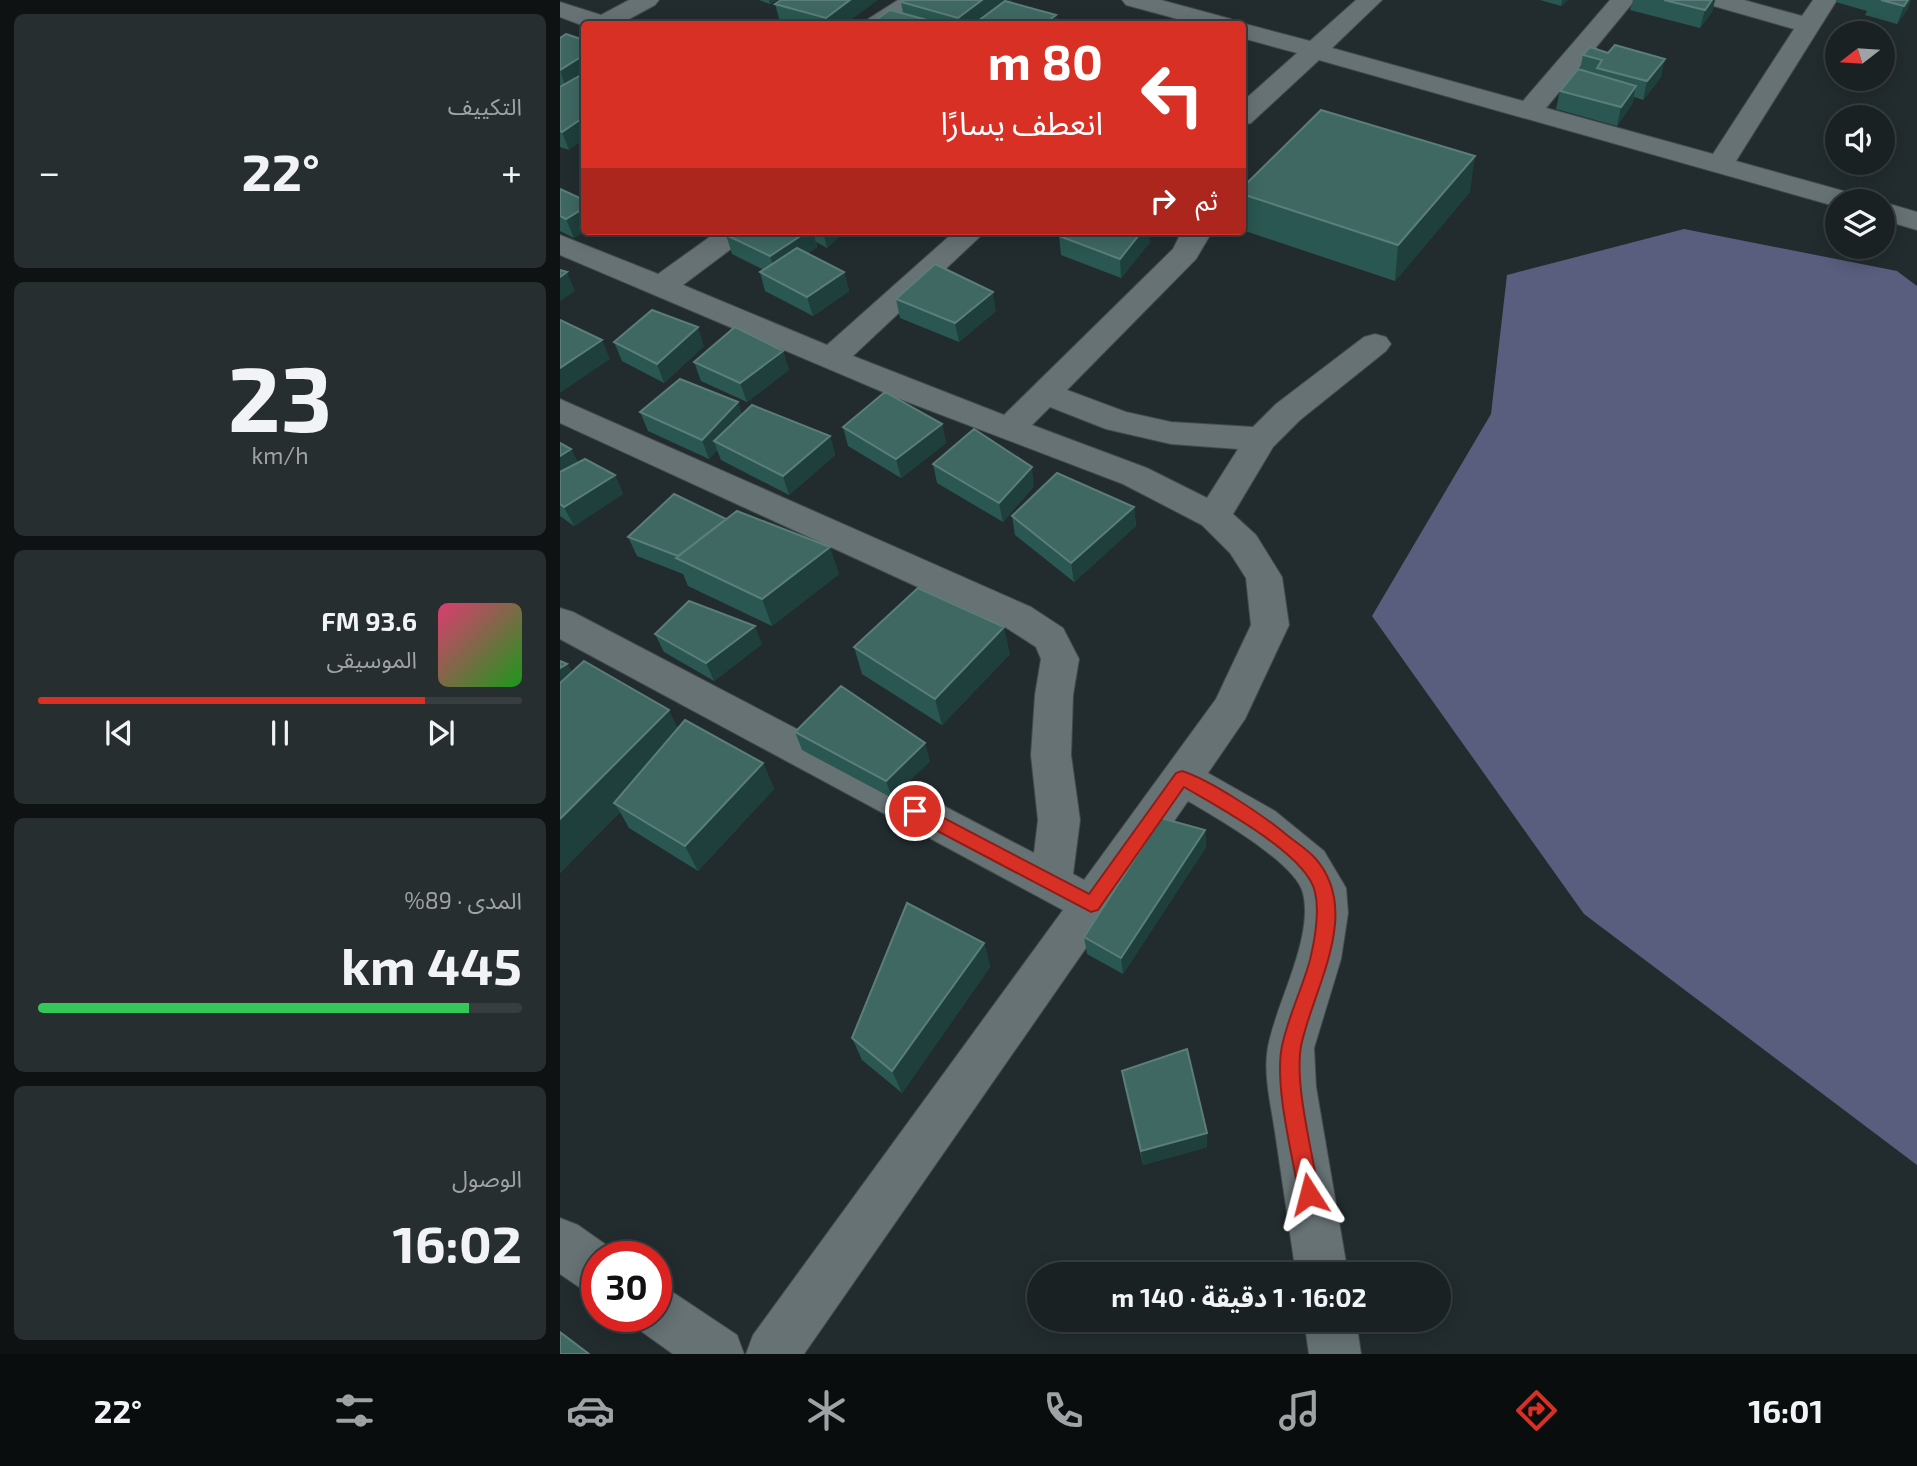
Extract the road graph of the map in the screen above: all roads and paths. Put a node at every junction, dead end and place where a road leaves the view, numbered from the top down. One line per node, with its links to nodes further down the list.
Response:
1 (647, 0): 9 (street)
2 (915, 0): 10 (street)
3 (1370, 0): 14 (street)
4 (1623, 0): 15 (street)
5 (1718, 0): 12 (street)
6 (1825, 0): 12 (street)
7 (1135, 5): 11 (street)
8 (560, 9): 9 (street)
9 (609, 21)
10 (882, 21)
11 (1208, 21)
12 (1809, 26): 17 (street)
13 (1246, 31): 14 (street)
14 (1316, 51): 15 (street); 16 (street)
15 (1529, 111): 17 (street)
16 (1246, 113)
17 (1720, 165): 18 (street)
18 (1825, 195)
19 (1895, 214): 20 (street)
20 (1917, 220)
21 (732, 235): 25 (street)
22 (968, 235): 27 (street)
23 (1193, 235): 28 (street)
24 (560, 244): 25 (street)
25 (660, 287): 27 (street)
26 (1375, 344): 31 (street)
27 (831, 359): 30 (street)
28 (1045, 393): 30 (street); 31 (street)
29 (560, 410): 35 (street)
30 (1009, 429): 32 (street)
31 (1261, 439): 32 (street)
32 (1214, 516): 34 (street)
33 (560, 622): 35 (street)
34 (1182, 778): 36 (street); 39 (street)
35 (1051, 883): 36 (street)
36 (1091, 905): 43 (street)
37 (560, 1243): 38 (street)
38 (581, 1258)
39 (1320, 1262)
40 (672, 1322): 42 (street)
41 (1332, 1332): 44 (street)
42 (718, 1354)
43 (772, 1354)
44 (1335, 1354)

